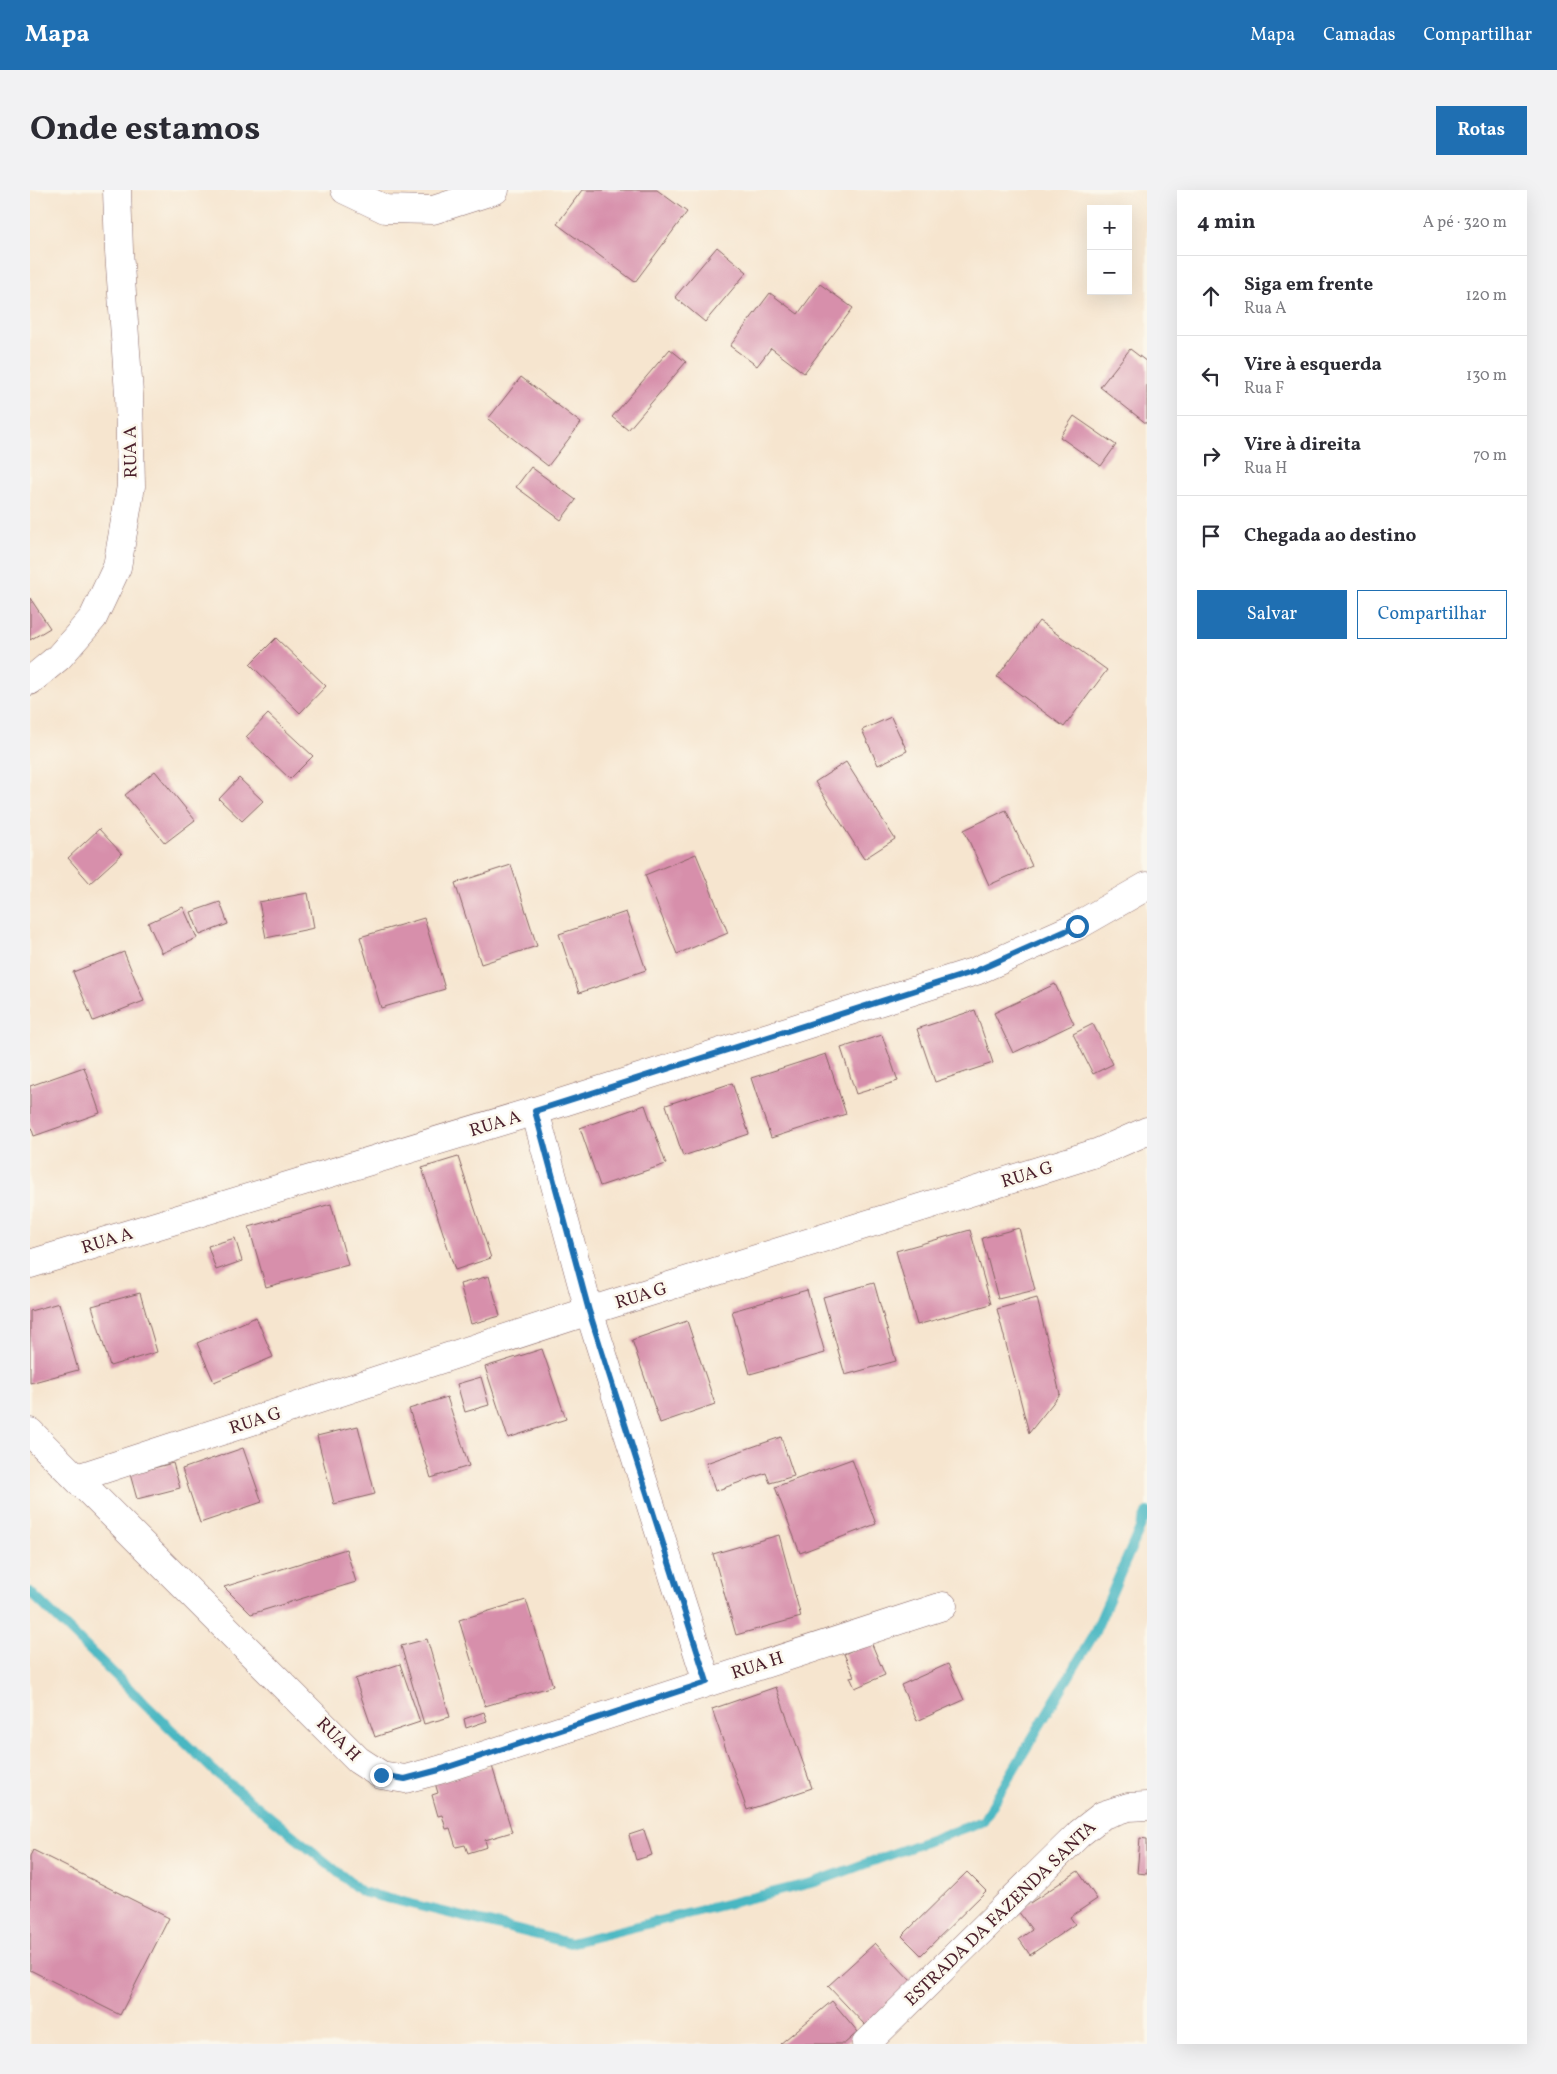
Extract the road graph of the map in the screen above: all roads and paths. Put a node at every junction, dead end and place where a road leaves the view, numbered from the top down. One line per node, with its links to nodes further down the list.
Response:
1 (117, 190): 4 (street, RUA A)
2 (345, 190): 3 (street)
3 (496, 190)
4 (30, 681)
5 (1147, 886): 6 (street, RUA A)
6 (535, 1111): 8 (street, RUA A); 9 (street)
7 (1147, 1131): 9 (street, RUA G)
8 (30, 1264)
9 (589, 1311): 11 (street, RUA G); 13 (street)
10 (30, 1432): 11 (street, RUA H)
11 (77, 1478): 13 (street, RUA H)
12 (943, 1606): 13 (street, RUA H)
13 (707, 1682)
14 (1147, 1806): 15 (street, ESTRADA DA FAZENDA SANTA)
15 (866, 2044)

